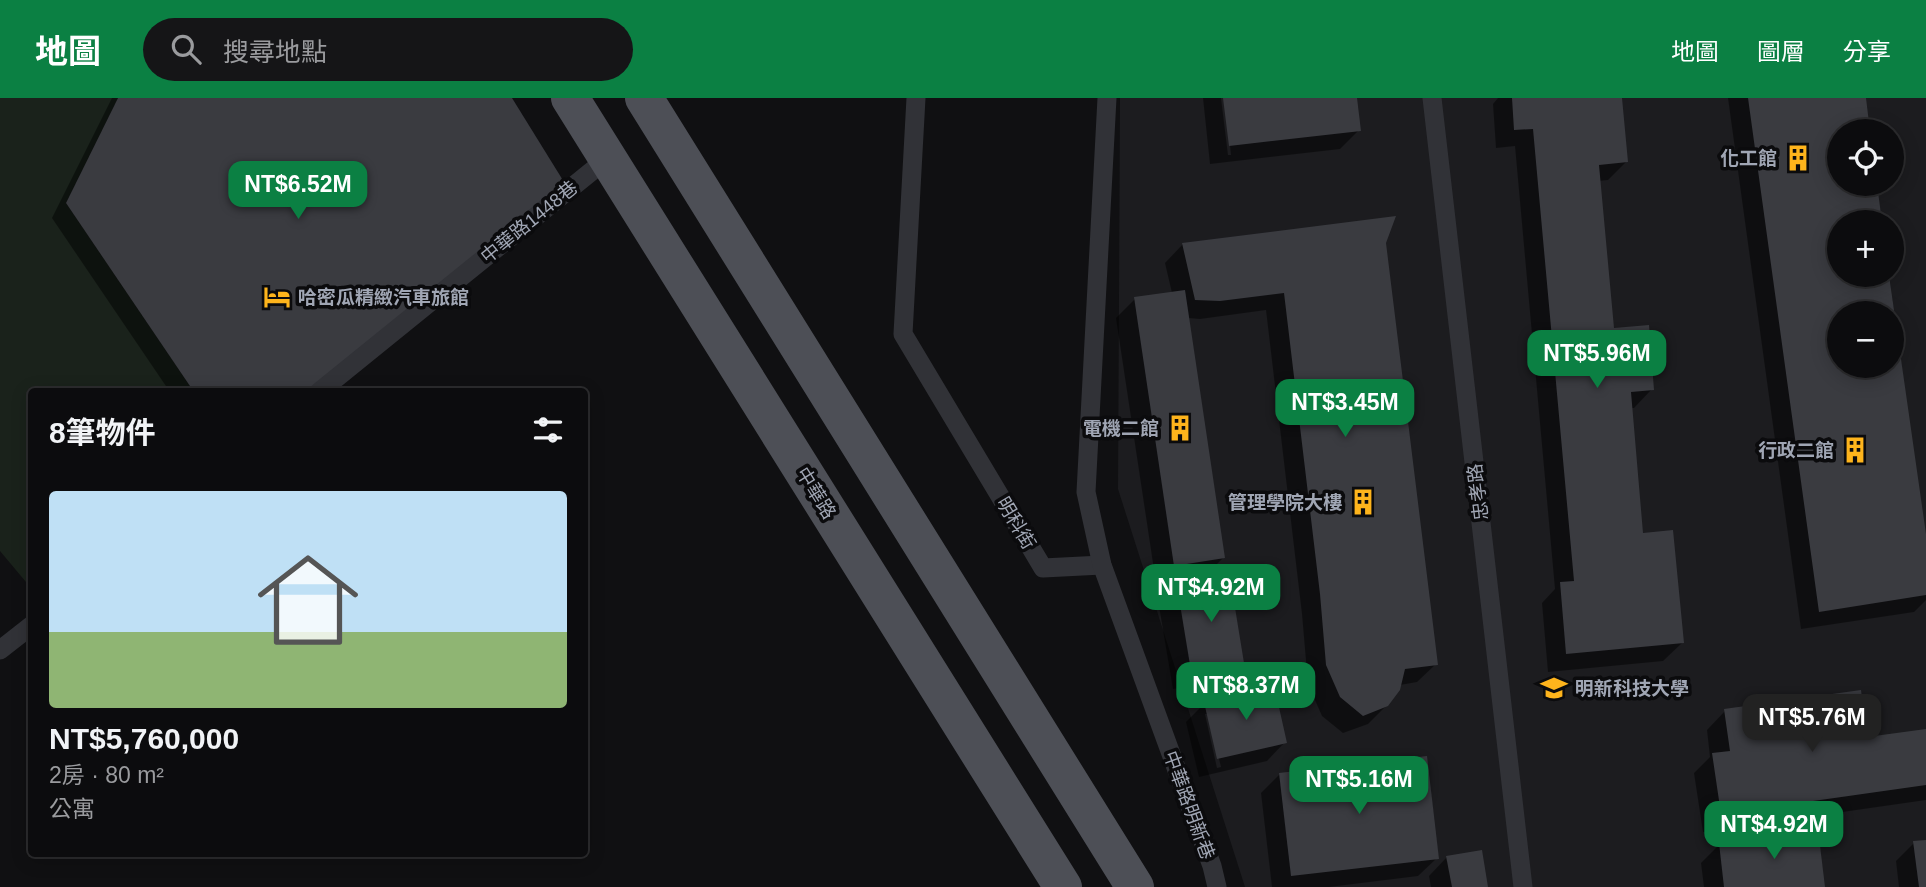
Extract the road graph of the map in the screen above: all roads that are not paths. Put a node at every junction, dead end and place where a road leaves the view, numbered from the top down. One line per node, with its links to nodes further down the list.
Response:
1 (570, 98): 6 (main road, 中華路)
2 (644, 98): 12 (main road)
3 (916, 98): 8 (lane, 明科街)
4 (1107, 98): 8 (lane)
5 (1432, 98): 14 (lane, 忠孝路)
6 (608, 158): 7 (lane, 中華路1448巷); 11 (main road, 中華路)
7 (324, 388)
8 (1102, 565): 13 (lane, 中華路明新巷)
9 (28, 628): 10 (lane)
10 (0, 650)
11 (1063, 887)
12 (1135, 887)
13 (1217, 887)
14 (1523, 887)

